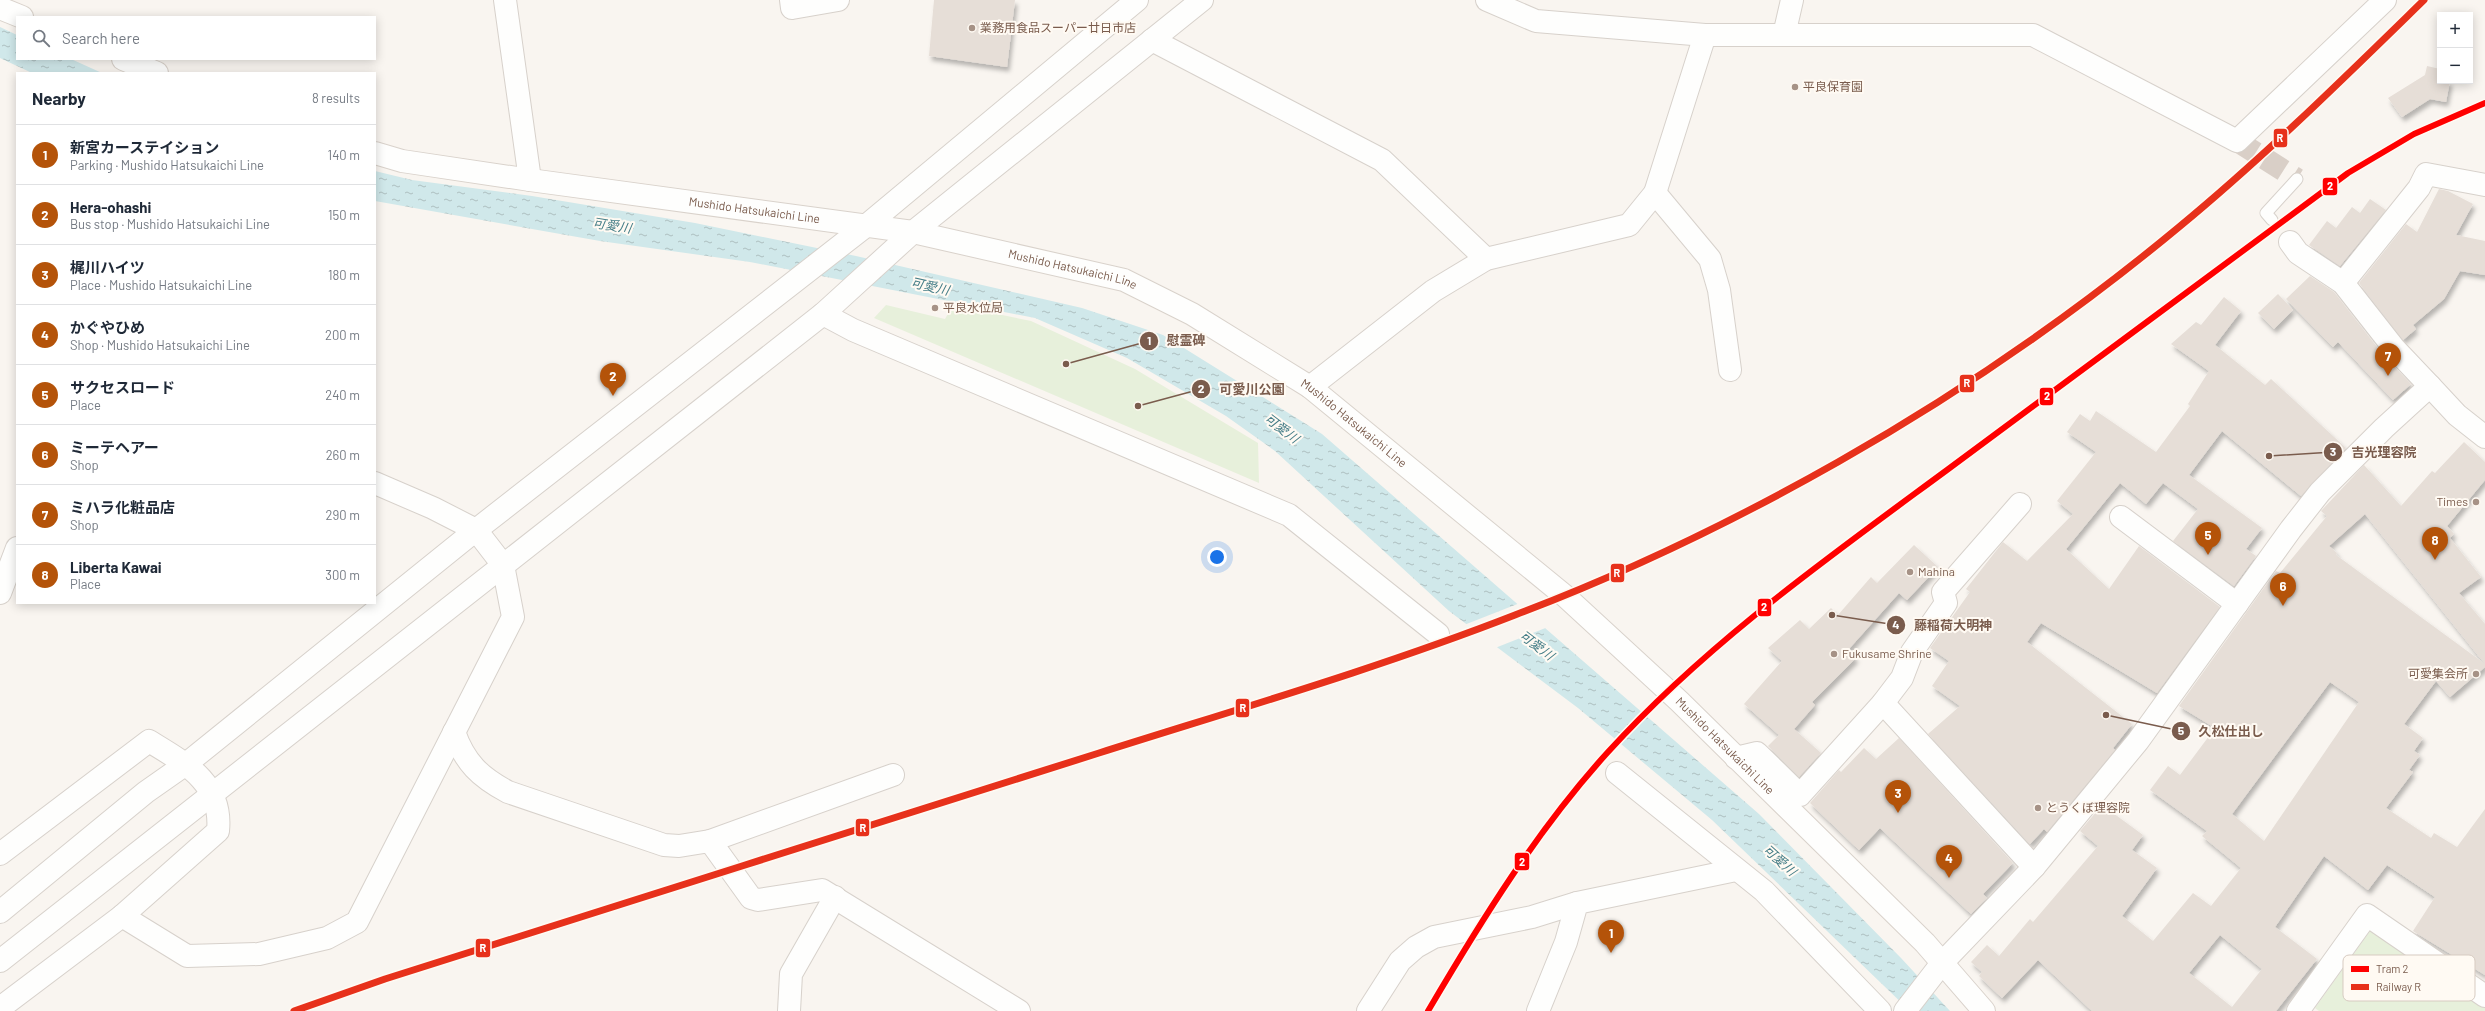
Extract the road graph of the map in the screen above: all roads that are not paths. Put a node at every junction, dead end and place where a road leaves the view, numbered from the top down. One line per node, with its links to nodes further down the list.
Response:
1 (505, 0): 18 (street)
2 (791, 0): 3 (street)
3 (838, 0)
4 (1137, 0): 22 (street)
5 (1202, 0): 13 (street)
6 (1487, 0): 11 (street)
7 (1792, 0): 12 (street)
8 (2385, 0): 12 (street)
9 (0, 8): 10 (street)
10 (20, 16)
11 (1705, 35): 12 (street); 20 (street)
12 (1784, 35)
13 (1152, 40): 23 (street); 25 (street)
14 (125, 60): 15 (street)
15 (154, 72)
16 (376, 153): 18 (street, Mushido Hatsukaichi Line)
17 (2297, 179): 21 (lane)
18 (530, 180): 22 (street, Mushido Hatsukaichi Line)
19 (2485, 185): 26 (street)
20 (1655, 193): 25 (street); 28 (street)
21 (2272, 220)
22 (867, 225): 23 (street, Mushido Hatsukaichi Line); 35 (street)
23 (913, 232): 27 (street); 30 (street, Mushido Hatsukaichi Line)
24 (2290, 242): 26 (street)
25 (1486, 259): 30 (street)
26 (2343, 283): 29 (street)
27 (826, 311): 37 (street); 40 (street)
28 (1730, 370)
29 (2430, 386): 31 (street); 39 (street)
30 (1310, 387): 43 (street, Mushido Hatsukaichi Line)
31 (2485, 437)
32 (376, 483): 35 (street)
33 (2020, 504): 41 (street)
34 (2121, 517): 39 (street)
35 (476, 530): 37 (street); 44 (street)
36 (16, 551): 38 (street)
37 (503, 565): 42 (street); 47 (street)
38 (0, 593)
39 (2237, 604): 50 (street)
40 (1438, 634)
41 (1883, 703): 43 (street); 50 (street)
42 (454, 732): 48 (street); 55 (street)
43 (1736, 758): 58 (street, Mushido Hatsukaichi Line)
44 (186, 764): 47 (street); 49 (street); 54 (street)
45 (1617, 773): 51 (street)
46 (893, 776): 48 (street)
47 (214, 793): 55 (street); 57 (street)
48 (710, 841): 52 (street)
49 (0, 854)
50 (2034, 867): 58 (street)
51 (1736, 870): 53 (street); 66 (street)
52 (835, 897): 62 (street); 63 (street)
53 (1577, 903): 64 (street); 65 (street)
54 (0, 912)
55 (122, 916): 61 (street)
56 (2425, 955): 69 (street)
57 (0, 961)
58 (1938, 970): 67 (street); 68 (street, Mushido Hatsukaichi Line)
59 (2475, 989): 60 (street)
60 (2485, 996)
61 (0, 1008)
62 (789, 1011)
63 (1019, 1011)
64 (1368, 1011)
65 (1538, 1011)
66 (1880, 1011)
67 (1905, 1011)
68 (1984, 1011)
69 (2298, 1011)

